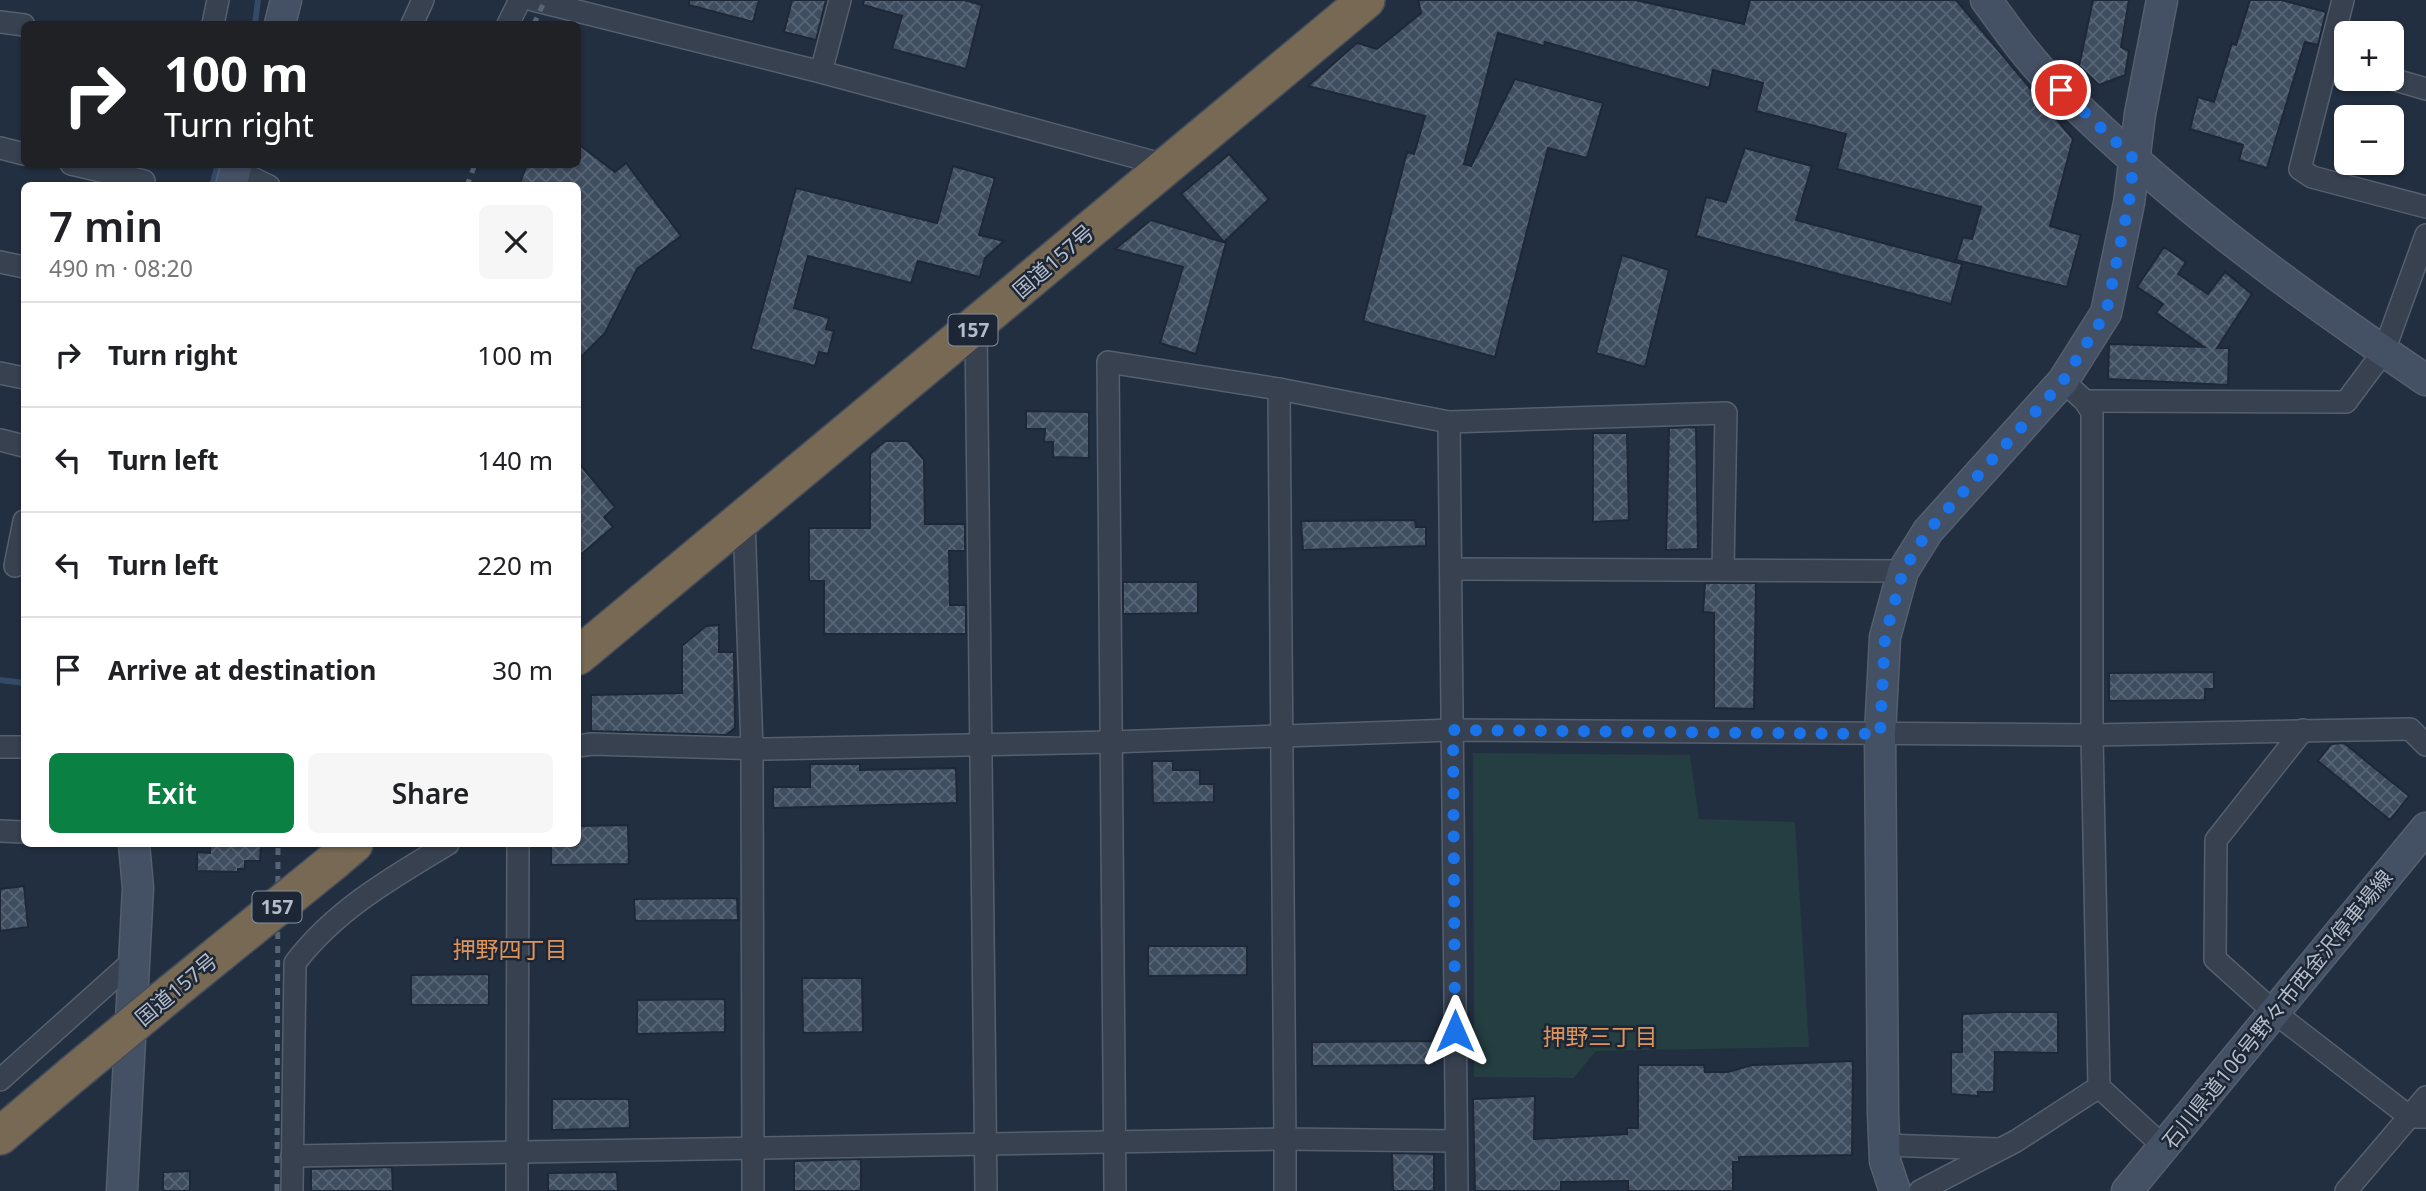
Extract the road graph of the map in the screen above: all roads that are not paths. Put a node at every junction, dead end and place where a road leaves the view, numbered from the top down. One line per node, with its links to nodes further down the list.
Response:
1 (218, 0): 12 (street)
2 (286, 0): 13 (street)
3 (423, 0): 14 (street)
4 (520, 0): 15 (street)
5 (533, 0): 11 (street)
6 (840, 0): 19 (street)
7 (1366, 0): 26 (highway, 国道157号 / 157)
8 (1986, 0): 25 (street)
9 (2162, 0): 25 (street)
10 (2343, 0): 16 (street)
11 (566, 4): 19 (street)
12 (214, 21)
13 (281, 21)
14 (413, 21)
15 (510, 21)
16 (2341, 21)
17 (0, 22): 18 (street)
18 (21, 25)
19 (821, 72): 26 (street)
20 (2334, 72): 31 (street)
21 (2404, 83): 22 (street)
22 (2426, 89)
23 (0, 148): 24 (street)
24 (21, 153)
25 (2134, 159): 36 (street); 41 (street)
26 (1165, 165): 35 (highway, 国道157号 / 157)
27 (88, 168): 29 (street)
28 (235, 173): 30 (street)
29 (144, 182)
30 (259, 182)
31 (2426, 207)
32 (2426, 235): 36 (street)
33 (0, 262): 34 (street)
34 (21, 266)
35 (976, 328): 45 (highway, 国道157号 / 157); 59 (street)
36 (2384, 351): 39 (street); 41 (street)
37 (0, 373): 38 (street)
38 (21, 377)
39 (2426, 380)
40 (1279, 389): 42 (street); 56 (street); 57 (street)
41 (2074, 391): 50 (street); 55 (street)
42 (1449, 422): 48 (street); 49 (street)
43 (0, 440): 44 (street)
44 (21, 445)
45 (744, 520): 51 (highway, 国道157号 / 157); 63 (street)
46 (21, 533): 47 (street)
47 (13, 566)
48 (1451, 569): 49 (street); 52 (street)
49 (1723, 569): 50 (street)
50 (1903, 571): 54 (street)
51 (581, 654)
52 (1453, 730): 54 (street); 56 (street); 79 (street)
53 (2304, 730): 55 (street); 58 (street); 72 (street)
54 (1880, 734): 55 (street); 82 (street)
55 (2092, 735): 74 (street)
56 (1283, 736): 57 (street); 78 (street)
57 (1111, 742): 59 (street); 80 (street)
58 (2426, 744)
59 (981, 745): 63 (street); 81 (street)
60 (581, 746): 63 (street)
61 (0, 747): 62 (street)
62 (21, 747)
63 (752, 749): 85 (street)
64 (2426, 828): 72 (street, 石川県道106号野々市西金沢停車場線)
65 (0, 831): 66 (street)
66 (21, 832)
67 (134, 847): 71 (street)
68 (443, 847): 87 (street)
69 (518, 847): 86 (street)
70 (344, 852): 77 (highway, 国道157号 / 157, bridge)
71 (134, 960): 73 (street); 88 (street)
72 (2275, 1013): 76 (street); 83 (street, 石川県道106号野々市西金沢停車場線)
73 (0, 1080)
74 (2099, 1087): 83 (street); 84 (street)
75 (2426, 1097): 76 (street)
76 (2418, 1117): 99 (street)
77 (0, 1136)
78 (1285, 1139): 79 (street); 80 (street); 94 (street)
79 (1456, 1141): 95 (street)
80 (1114, 1142): 81 (street); 93 (street)
81 (986, 1144): 85 (street); 92 (street)
82 (1884, 1145): 84 (street); 96 (street)
83 (2164, 1146): 98 (street, 石川県道106号野々市西金沢停車場線)
84 (2000, 1149): 97 (street)
85 (753, 1150): 86 (street); 91 (street)
86 (517, 1151): 87 (street); 90 (street)
87 (292, 1156): 89 (street)
88 (122, 1191)
89 (292, 1191)
90 (517, 1191)
91 (753, 1191)
92 (986, 1191)
93 (1115, 1191)
94 (1285, 1191)
95 (1457, 1191)
96 (1895, 1191)
97 (1920, 1191)
98 (2127, 1191)
99 (2346, 1191)

